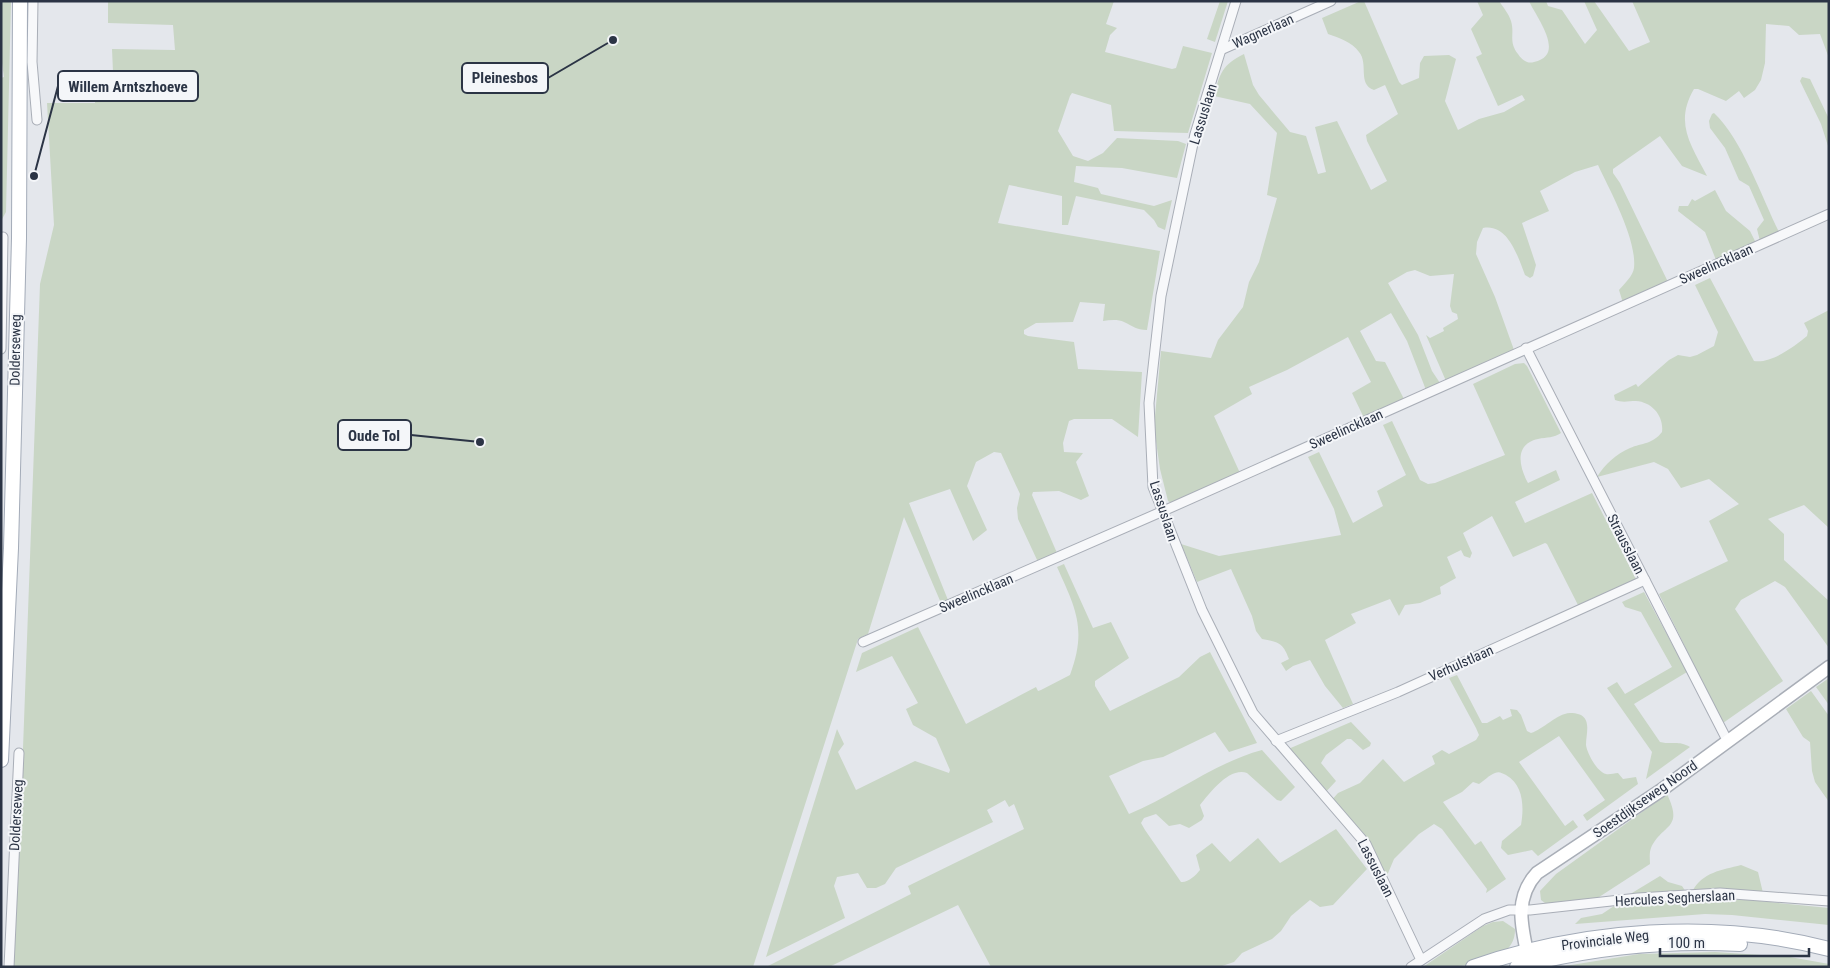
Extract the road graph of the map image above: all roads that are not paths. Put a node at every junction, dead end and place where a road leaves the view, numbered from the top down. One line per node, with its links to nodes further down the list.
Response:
1 (20, 1): 9 (main road, Dolderseweg)
2 (33, 1): 6 (street)
3 (1236, 1): 5 (street, Lassuslaan)
4 (1331, 1): 5 (street, Wagnerlaan)
5 (1223, 49): 12 (street, Lassuslaan)
6 (37, 120)
7 (1829, 214): 10 (street, Sweelincklaan)
8 (2, 237): 9 (street); 11 (street)
9 (19, 238): 19 (main road, Dolderseweg)
10 (1526, 348): 12 (street, Sweelincklaan); 13 (street, Strausslaan)
11 (1, 349)
12 (1161, 512): 14 (street, Sweelincklaan); 17 (street, Lassuslaan)
13 (1645, 580): 16 (street, Strausslaan); 17 (street, Verhulstlaan)
14 (862, 642)
15 (1829, 667): 16 (main road, Soestdijkseweg Noord)
16 (1727, 740): 21 (main road, Soestdijkseweg Noord)
17 (1276, 741): 24 (street, Lassuslaan)
18 (19, 753): 26 (street, Dolderseweg)
19 (1, 760)
20 (1829, 902): 21 (street, Hercules Segherslaan)
21 (1522, 910): 24 (street, Hercules Segherslaan); 25 (main road, Soestdijkseweg Noord)
22 (1829, 949): 25 (main road, Provinciale Weg)
23 (1829, 954): 25 (main road, Provinciale Weg)
24 (1421, 960): 27 (street)
25 (1524, 961): 28 (main road, Provinciale Weg)
26 (9, 967)
27 (1411, 967)
28 (1473, 967)

